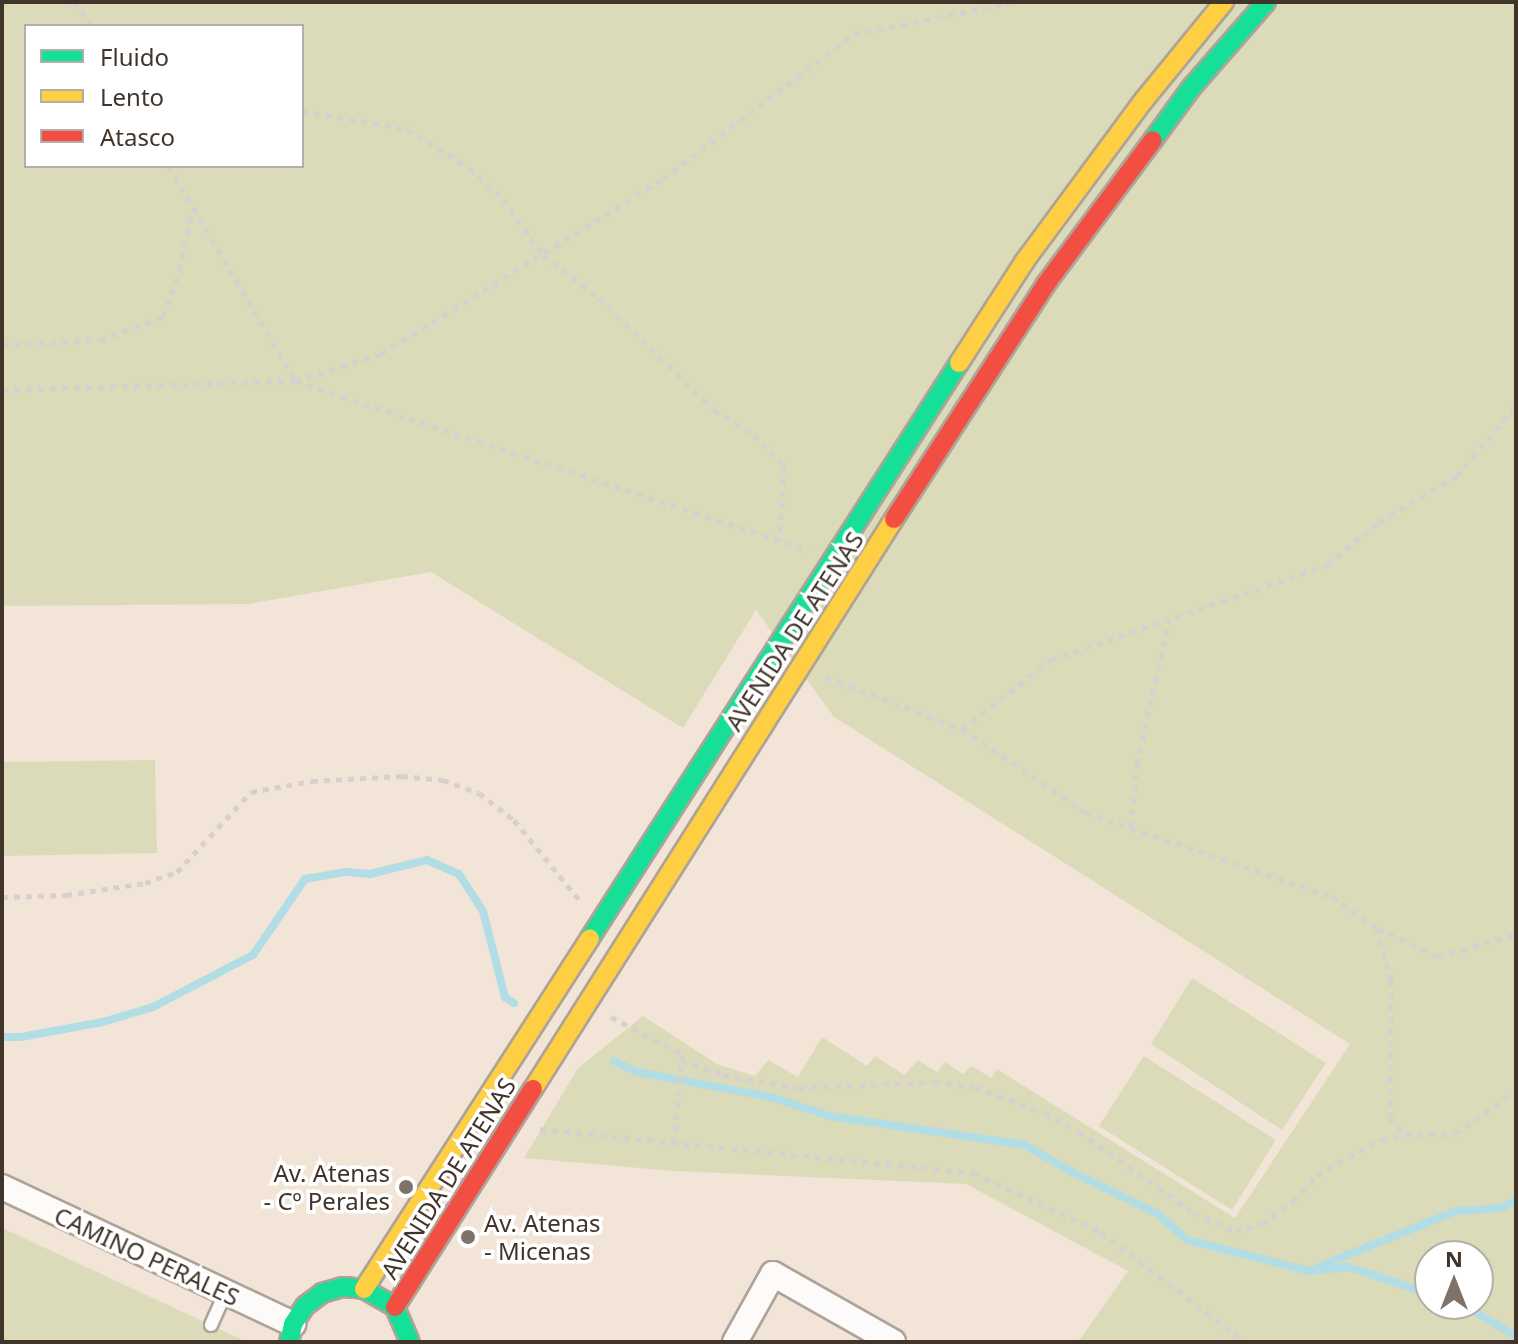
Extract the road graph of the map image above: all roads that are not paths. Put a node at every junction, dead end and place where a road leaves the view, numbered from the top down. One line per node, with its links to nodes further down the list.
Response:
1 (1224, 2): 4 (main road, AVENIDA DE ATENAS)
2 (1266, 2): 6 (main road, AVENIDA DE ATENAS)
3 (2, 1187): 5 (street, CAMINO PERALES)
4 (364, 1289): 6 (main road); 8 (main road)
5 (226, 1292): 7 (lane); 8 (street, CAMINO PERALES)
6 (395, 1307): 9 (main road)
7 (211, 1325)
8 (291, 1333)
9 (410, 1342)
10 (735, 1342): 11 (street)
11 (893, 1342)

